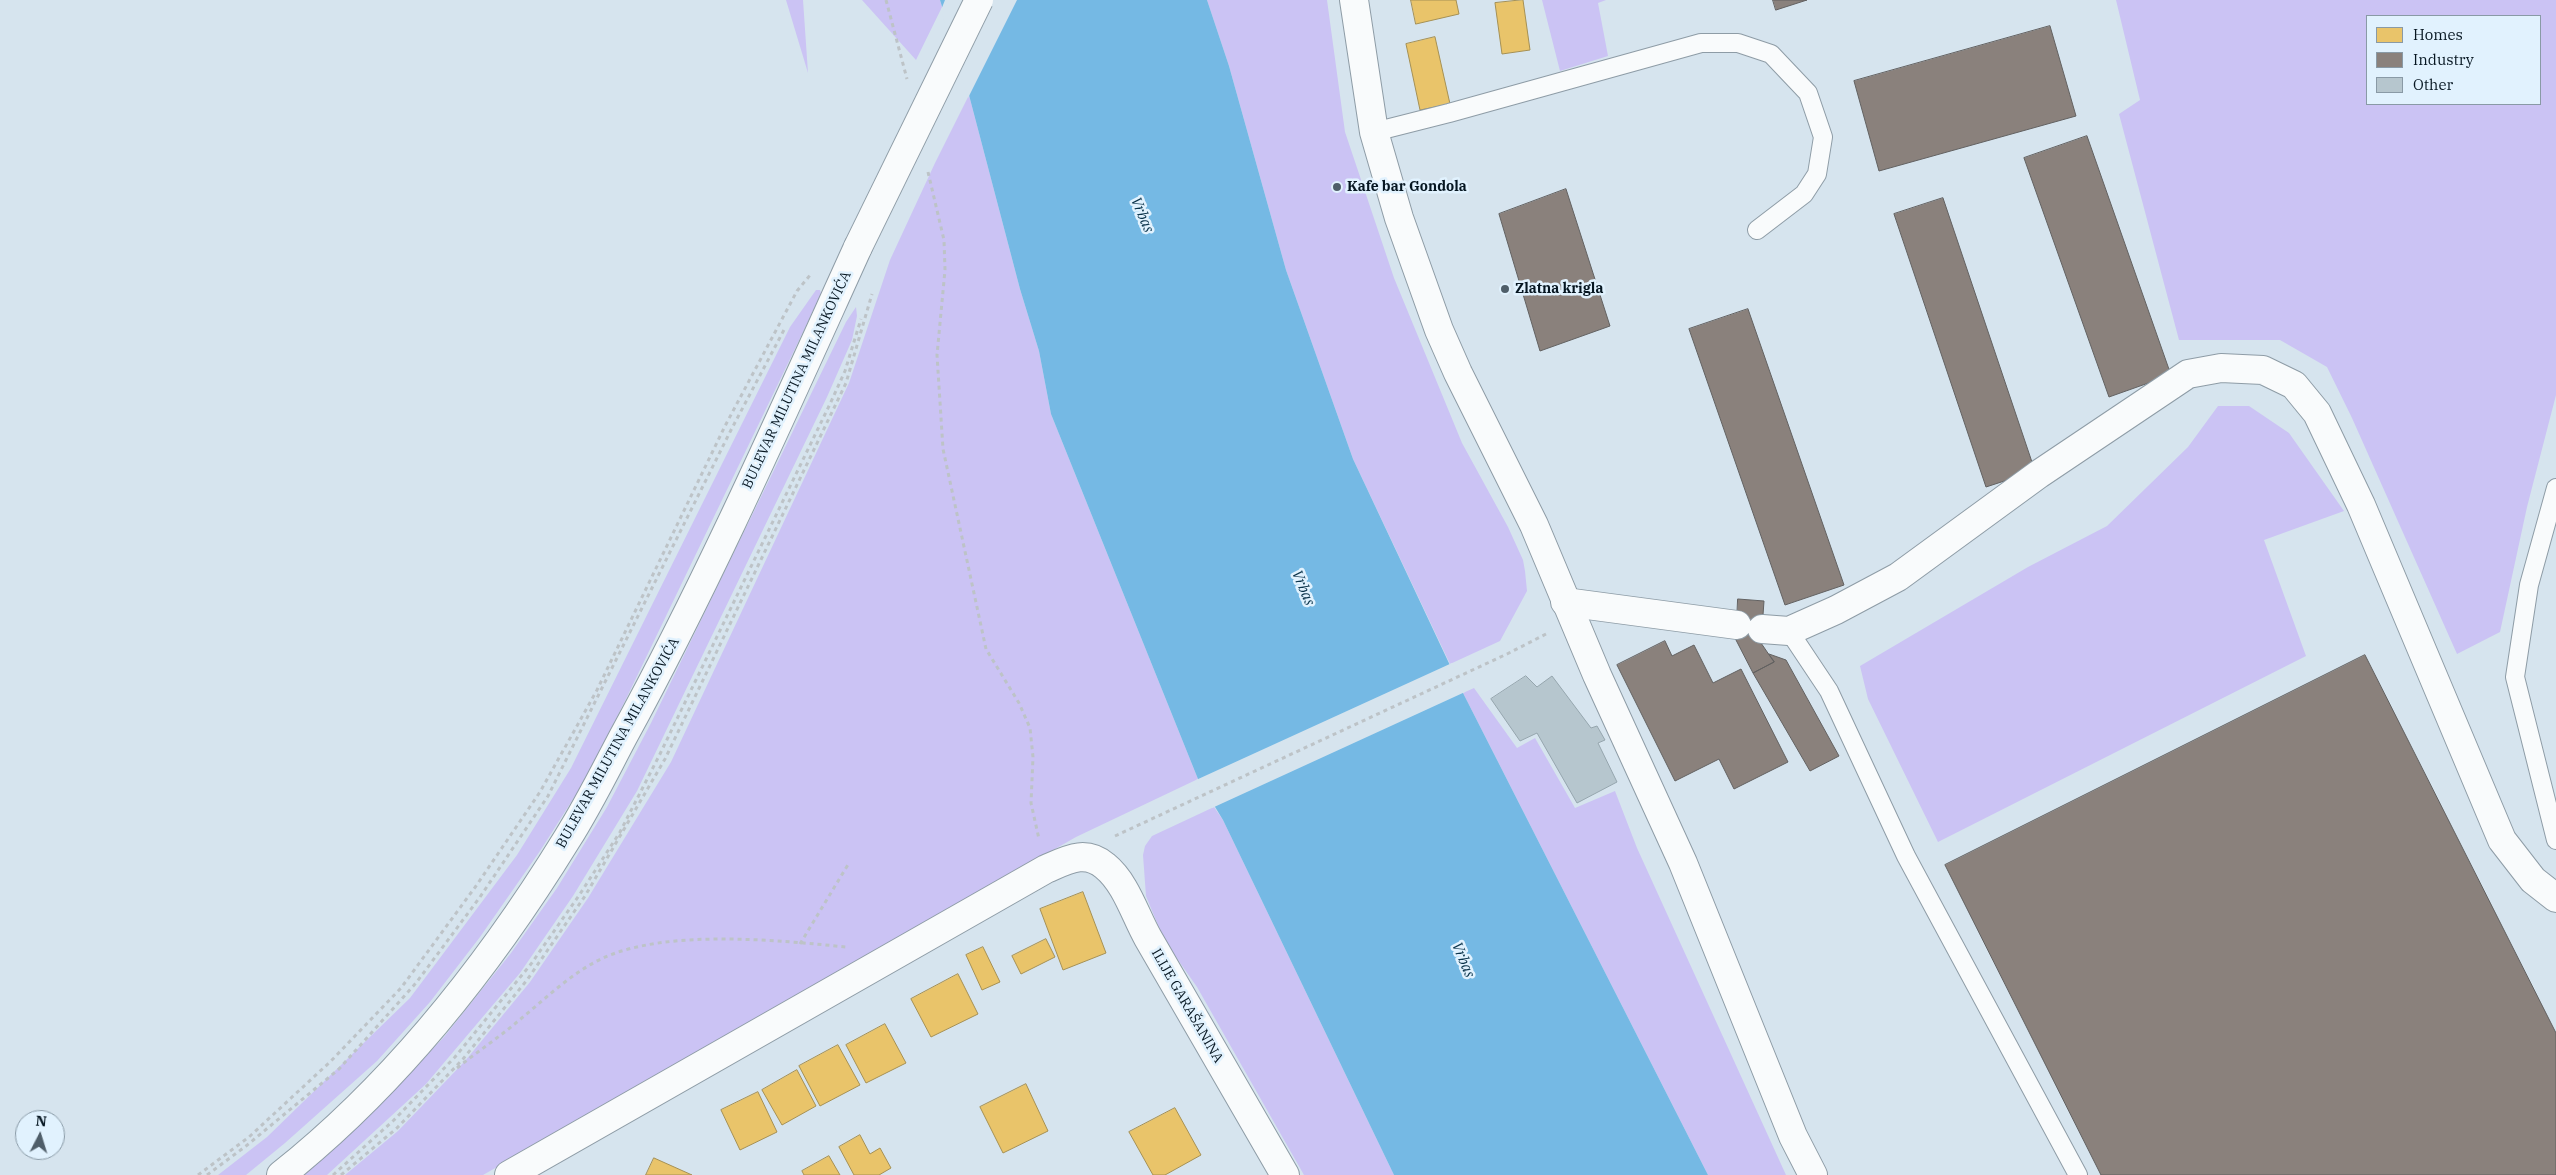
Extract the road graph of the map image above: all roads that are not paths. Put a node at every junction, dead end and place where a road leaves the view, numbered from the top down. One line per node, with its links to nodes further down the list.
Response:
1 (979, 0): 10 (street, BULEVAR MILUTINA MILANKOVIĆA, bridge)
2 (1354, 0): 3 (street)
3 (1374, 132): 4 (lane); 6 (street)
4 (1757, 230)
5 (2556, 488): 8 (lane)
6 (1570, 611): 7 (street); 13 (street)
7 (1789, 631): 9 (street); 14 (lane)
8 (2556, 840)
9 (2556, 898)
10 (281, 1175)
11 (509, 1175): 12 (street, ILIJE GARAŠANINA)
12 (1285, 1175)
13 (1813, 1175)
14 (2078, 1175)

